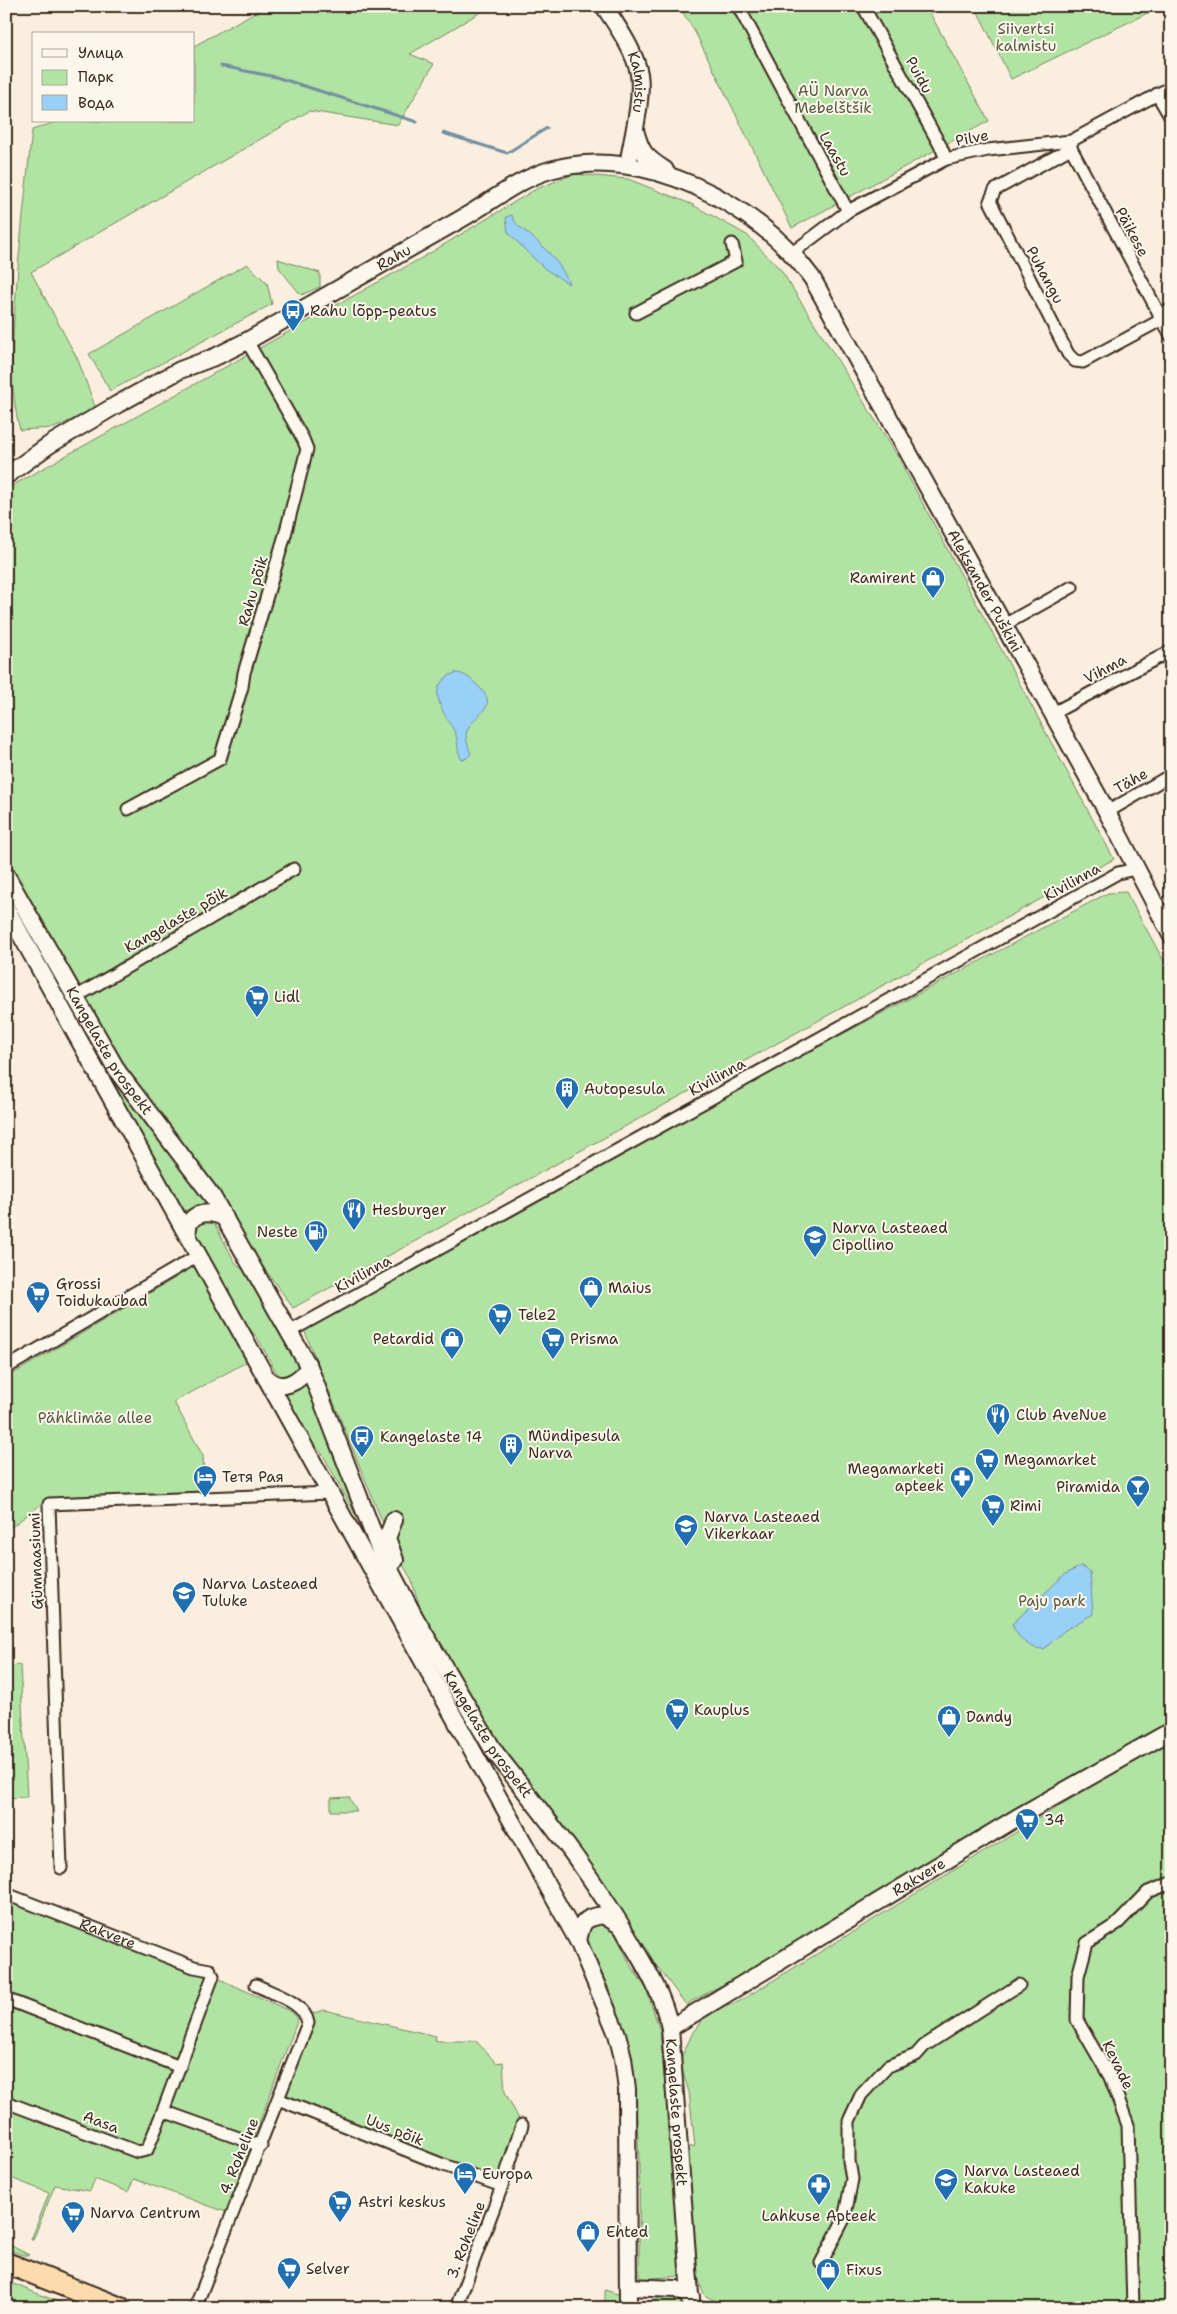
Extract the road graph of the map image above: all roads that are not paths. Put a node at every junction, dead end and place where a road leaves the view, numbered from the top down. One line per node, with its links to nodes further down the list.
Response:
1 (604, 6): 7 (main road, Kalmistu)
2 (738, 6): 13 (street, Laastu)
3 (863, 6): 9 (street, Puidu)
4 (1171, 87): 5 (street, Pilve)
5 (1158, 94): 6 (street); 8 (street, Pilve)
6 (1171, 118)
7 (634, 125): 10 (main road); 11 (main road, Kalmistu); 12 (main road)
8 (1071, 144): 9 (street, Pilve); 18 (street, Päikese); 18 (street, Puhangu)
9 (946, 159): 13 (street, Pilve)
10 (590, 163): 11 (main road, Rahu); 20 (main road, Rahu)
11 (628, 165): 12 (main road, Rahu)
12 (675, 177): 15 (main road, Rahu)
13 (848, 211): 15 (street, Pilve)
14 (732, 244): 17 (street)
15 (792, 253): 23 (main road, Aleksander Puškini)
16 (1171, 309): 18 (street)
17 (636, 314)
18 (1160, 318): 19 (street, Päikese)
19 (1171, 336)
20 (247, 341): 21 (main road, Rahu); 27 (street, Rahu põik)
21 (6, 476)
22 (1072, 587): 23 (street)
23 (1004, 625): 25 (main road, Aleksander Puškini)
24 (1171, 651): 25 (street, Vihma)
25 (1053, 713): 28 (main road, Aleksander Puškini)
26 (1171, 776): 28 (street, Tähe)
27 (128, 809)
28 (1107, 812): 30 (main road, Aleksander Puškini)
29 (294, 869): 34 (street, Kangelaste põik)
30 (1135, 869): 33 (main road, Aleksander Puškini); 38 (street, Kivilinna)
31 (6, 875): 34 (main road, Kangelaste prospekt)
32 (6, 908): 36 (main road, Kangelaste prospekt)
33 (1171, 935)
34 (74, 998): 35 (main road, Kangelaste prospekt)
35 (225, 1218): 36 (main road); 38 (main road, Kangelaste prospekt)
36 (188, 1236): 37 (main road, Kangelaste prospekt)
37 (199, 1255): 40 (street); 41 (main road, Kangelaste prospekt)
38 (289, 1332): 39 (main road, Kangelaste prospekt)
39 (309, 1367): 41 (main road); 44 (main road, Kangelaste prospekt)
40 (6, 1368)
41 (266, 1378): 42 (main road, Kangelaste prospekt)
42 (330, 1493): 45 (main road, Kangelaste prospekt); 48 (street, Gümnaasiumi)
43 (394, 1520): 46 (main road)
44 (371, 1529): 45 (main road); 46 (main road, Kangelaste prospekt)
45 (353, 1534): 52 (main road, Kangelaste prospekt)
46 (414, 1616): 51 (main road, Kangelaste prospekt)
47 (1171, 1731): 57 (main road, Rakvere)
48 (61, 1868)
49 (1171, 1883): 76 (street, Kevade)
50 (6, 1894): 53 (street, Rakvere)
51 (623, 1927): 52 (main road); 57 (main road, Kangelaste prospekt)
52 (578, 1941): 68 (main road, Kangelaste prospekt)
53 (211, 1973): 58 (street, Aasa)
54 (256, 1985): 59 (street, 4. Roheline)
55 (1019, 1985): 66 (street)
56 (6, 1999): 58 (street)
57 (670, 2028): 69 (main road, Kangelaste prospekt)
58 (180, 2067): 61 (street, Aasa)
59 (278, 2099): 63 (street, 4. Roheline); 64 (street, Uus põik)
60 (6, 2102): 61 (street, Aasa)
61 (164, 2111): 63 (street)
62 (522, 2125): 64 (street, 3. Roheline)
63 (260, 2146): 72 (street, 4. Roheline)
64 (502, 2186): 73 (street, 3. Roheline)
65 (6, 2263): 71 (highway)
66 (821, 2263)
67 (6, 2273): 70 (highway)
68 (628, 2287): 69 (main road); 74 (main road, Kangelaste prospekt)
69 (691, 2304): 75 (street)
70 (96, 2308)
71 (121, 2308)
72 (195, 2308)
73 (456, 2308)
74 (628, 2308)
75 (718, 2308)
76 (1133, 2308)

